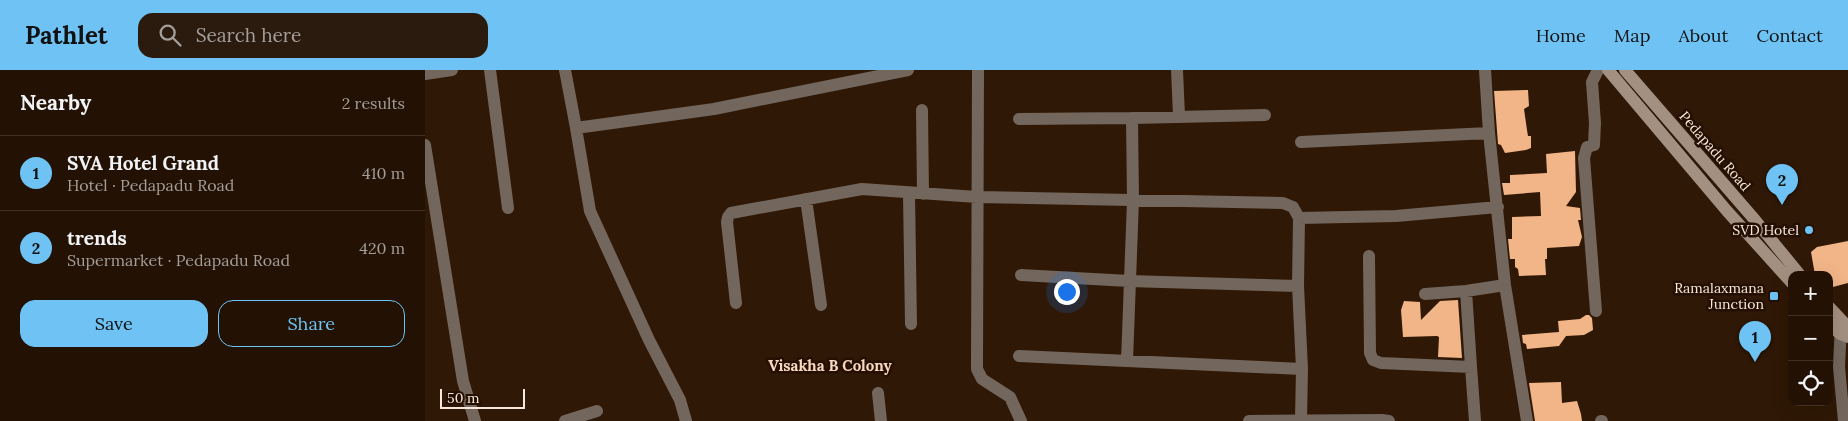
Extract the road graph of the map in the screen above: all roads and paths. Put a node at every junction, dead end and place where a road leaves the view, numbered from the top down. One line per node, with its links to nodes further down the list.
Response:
1 (452, 70): 11 (street)
2 (490, 70): 27 (street)
3 (565, 70): 17 (street)
4 (908, 70): 17 (street)
5 (978, 70): 23 (street)
6 (1177, 70): 14 (street)
7 (1485, 70): 18 (street)
8 (1598, 70): 40 (street)
9 (1608, 70): 32 (main road, Pedapadu Road)
10 (1625, 70): 30 (main road, Pedapadu Road)
11 (425, 74)
12 (922, 110): 22 (street)
13 (1265, 115): 14 (street)
14 (1179, 116): 16 (street)
15 (1019, 118): 16 (street)
16 (1133, 118): 25 (street)
17 (576, 128): 54 (street)
18 (1489, 133): 19 (street); 26 (street)
19 (1301, 142)
20 (425, 145): 52 (street)
21 (909, 194): 22 (street); 24 (street); 42 (street)
22 (923, 194): 23 (street)
23 (977, 197): 25 (street); 56 (street)
24 (806, 199): 38 (street); 39 (street)
25 (1133, 200): 28 (street); 33 (street)
26 (1498, 207): 28 (street); 34 (street)
27 (508, 208)
28 (1299, 218): 35 (street)
29 (1369, 256): 46 (street)
30 (1797, 271)
31 (1021, 275): 33 (street)
32 (1788, 279)
33 (1129, 281): 35 (street); 45 (street)
34 (1505, 285): 36 (street); 60 (street)
35 (1298, 286): 47 (street)
36 (1466, 291): 37 (street); 46 (street)
37 (1425, 294)
38 (736, 303)
39 (821, 305)
40 (1597, 312)
41 (1833, 314): 43 (main road)
42 (911, 324)
43 (1841, 329): 61 (street)
44 (1019, 356): 45 (street)
45 (1127, 361): 47 (street)
46 (1471, 367): 59 (street)
47 (1302, 369): 50 (street)
48 (878, 393): 55 (street)
49 (597, 411): 53 (street)
50 (1301, 420): 51 (street); 57 (street)
51 (1319, 420): 58 (street)
52 (475, 421)
53 (565, 421)
54 (686, 421)
55 (881, 421)
56 (1021, 421)
57 (1249, 421)
58 (1389, 421)
59 (1475, 421)
60 (1527, 421)
61 (1844, 421)

